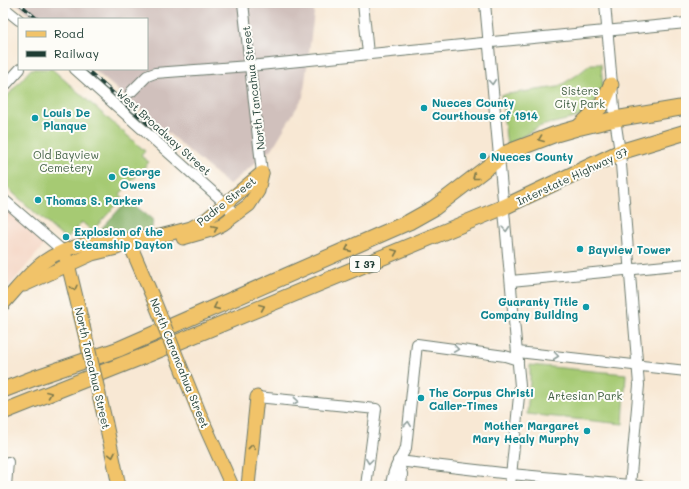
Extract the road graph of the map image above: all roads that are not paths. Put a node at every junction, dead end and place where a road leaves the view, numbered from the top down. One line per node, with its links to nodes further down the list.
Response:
1 (243, 3): 11 (street, North Tancahua Street)
2 (364, 3): 10 (street)
3 (485, 3): 9 (street)
4 (605, 3): 8 (street)
5 (3, 7): 6 (street)
6 (18, 19)
7 (686, 23): 8 (street)
8 (607, 30): 9 (street); 14 (street)
9 (488, 43): 10 (street); 22 (street, one-way to 22)
10 (368, 54): 11 (street)
11 (250, 66): 16 (street); 23 (street, North Tancahua Street)
12 (19, 70): 15 (street)
13 (76, 70): 25 (street, West Broadway Street)
14 (611, 85): 18 (street); 19 (highway)
15 (3, 88)
16 (131, 92)
17 (686, 107): 18 (highway)
18 (615, 119): 19 (highway); 21 (street)
19 (577, 128): 22 (highway, one-way to 22)
20 (686, 132): 21 (highway, Interstate Highway 37)
21 (620, 152): 26 (highway, Interstate Highway 37); 32 (street)
22 (502, 158): 26 (street); 39 (highway, I 37, one-way to 39)
23 (262, 173): 25 (main road, Padre Street); 27 (main road, Padre Street)
24 (3, 199): 29 (street)
25 (226, 203): 27 (street, West Broadway Street); 28 (main road, Padre Street)
26 (504, 207): 33 (street, one-way to 33); 41 (highway, I 37, one-way to 26)
27 (235, 215): 28 (main road, Padre Street, one-way to 27)
28 (129, 243): 29 (main road, Padre Street); 30 (main road, Padre Street); 47 (main road, North Carancahua Street, bridge)
29 (63, 251): 30 (main road, North Tancahua Street); 34 (main road, Padre Street)
30 (68, 264): 34 (main road, Padre Street); 46 (main road, North Tancahua Street, one-way to 46, bridge)
31 (686, 264): 32 (street)
32 (629, 269): 33 (street); 37 (street)
33 (511, 281): 36 (street)
34 (18, 287): 35 (main road, Padre Street)
35 (3, 304)
36 (518, 356): 37 (street, one-way to 37); 42 (street, one-way to 36); 44 (street)
37 (638, 366): 38 (street); 53 (street)
38 (686, 371)
39 (5, 389)
40 (257, 397): 48 (main road, one-way to 40); 49 (street, one-way to 49)
41 (3, 414)
42 (398, 461): 44 (street); 50 (street); 51 (street)
43 (8, 462): 45 (street)
44 (511, 474): 52 (street); 53 (street)
45 (6, 486)
46 (119, 486)
47 (232, 486)
48 (248, 486)
49 (366, 486)
50 (391, 486)
51 (401, 486)
52 (510, 486)
53 (633, 486)

